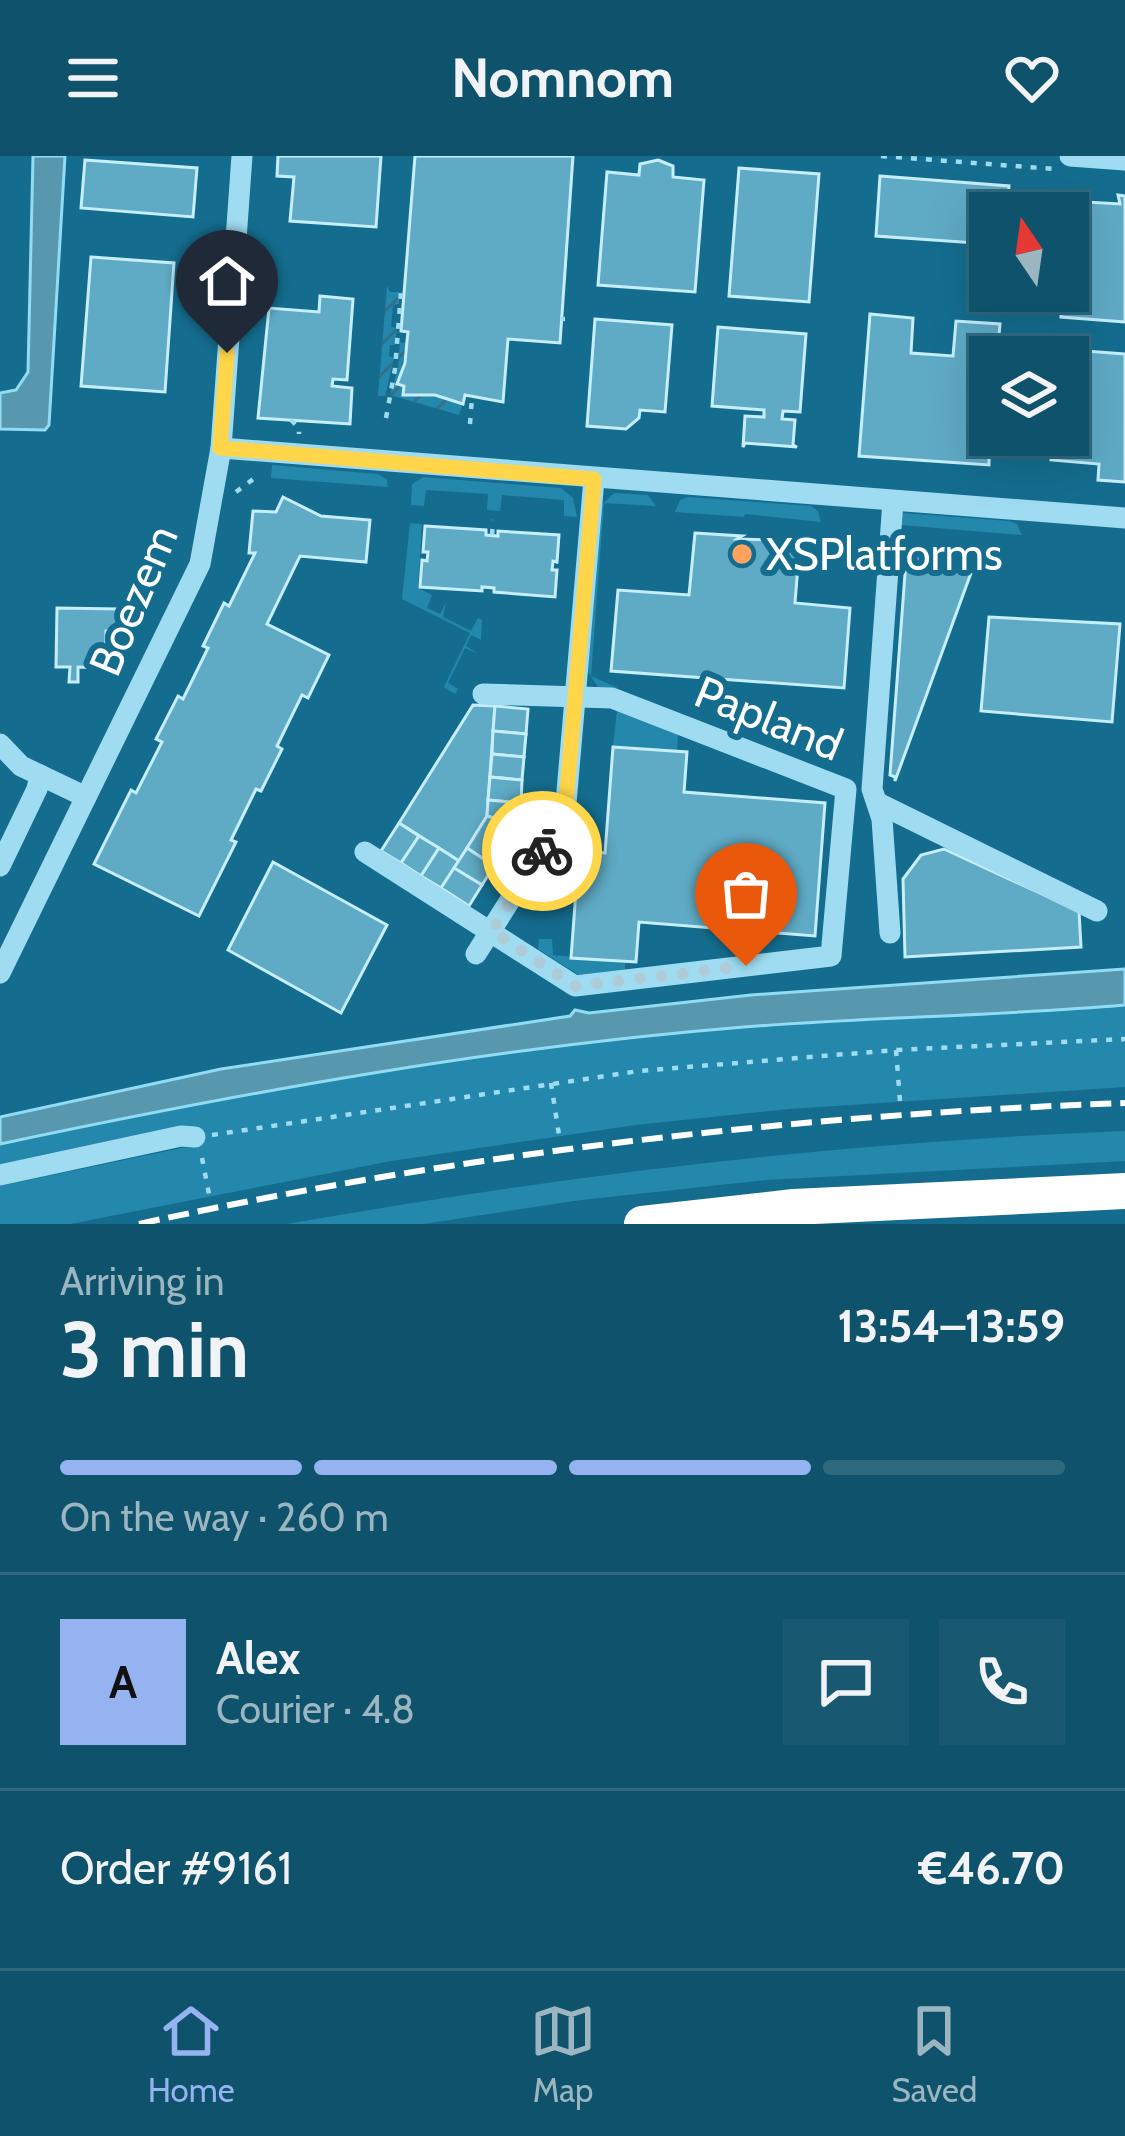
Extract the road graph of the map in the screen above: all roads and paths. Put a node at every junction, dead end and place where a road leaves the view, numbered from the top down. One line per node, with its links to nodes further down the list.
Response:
1 (242, 156): 13 (street, Boezem)
2 (881, 156): 4 (path)
3 (1125, 160): 4 (street)
4 (1065, 163)
5 (401, 292): 6 (path)
6 (398, 340): 7 (path); 9 (path)
7 (407, 341)
8 (472, 397): 11 (path)
9 (386, 418)
10 (291, 420): 12 (path)
11 (470, 424)
12 (299, 440)
13 (220, 448): 14 (street); 24 (street, Boezem)
14 (594, 479): 15 (street); 20 (street)
15 (893, 501): 16 (street); 25 (street, Papland)
16 (1125, 518)
17 (493, 520): 18 (path)
18 (492, 535)
19 (483, 694): 20 (street, Papland)
20 (574, 699): 29 (street); 29 (street, Papland)
21 (0, 743): 22 (street)
22 (31, 770): 23 (street); 24 (street); 27 (street)
23 (0, 780)
24 (86, 797): 32 (street, Boezem)
25 (880, 804): 28 (street, Papland); 30 (street, Papland)
26 (365, 852): 29 (street, Papland)
27 (0, 866)
28 (1096, 911)
29 (492, 931): 31 (street)
30 (890, 933)
31 (476, 954)
32 (0, 973)
33 (1125, 1039): 34 (path)
34 (896, 1052): 35 (path); 36 (path)
35 (551, 1085): 37 (path); 38 (path)
36 (900, 1101)
37 (559, 1136)
38 (195, 1137): 40 (street)
39 (202, 1159): 42 (path)
40 (0, 1174)
41 (1125, 1191): 43 (highway)
42 (209, 1194)
43 (642, 1224)

